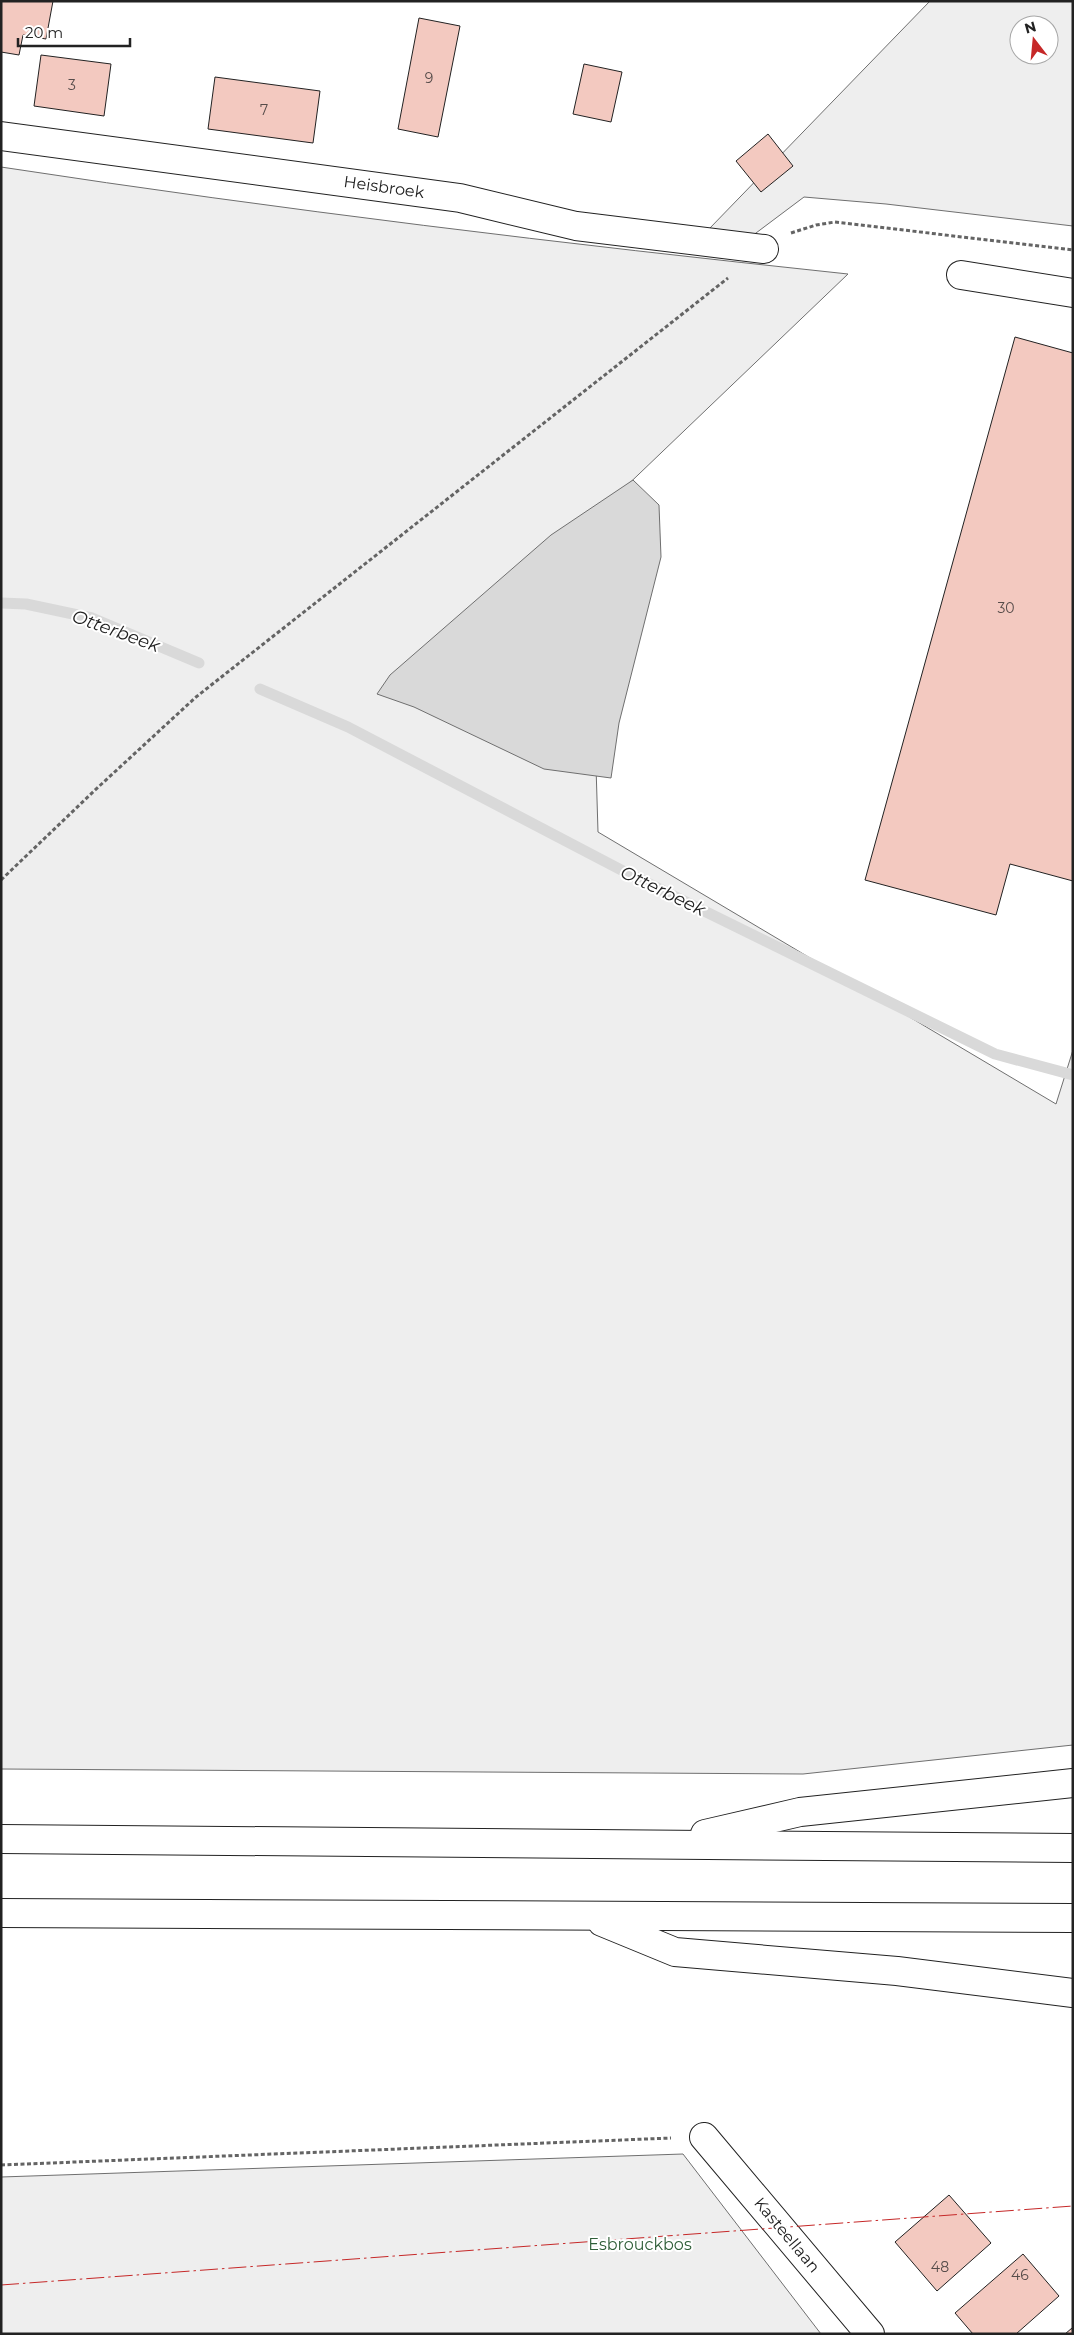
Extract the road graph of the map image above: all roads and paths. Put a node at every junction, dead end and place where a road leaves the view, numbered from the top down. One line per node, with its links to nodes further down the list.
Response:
1 (1, 136): 2 (main road, Heisbroek)
2 (764, 249): 3 (path); 6 (path)
3 (1073, 250)
4 (961, 275): 5 (main road)
5 (1073, 293)
6 (1, 880)
7 (1073, 1783): 9 (main road)
8 (1, 1839): 9 (main road)
9 (662, 1843): 10 (main road)
10 (1073, 1848)
11 (1, 1913): 12 (main road)
12 (589, 1917): 13 (main road); 14 (main road)
13 (1073, 1918)
14 (1073, 1993)
15 (704, 2137): 16 (path); 17 (main road, Kasteellaan)
16 (1, 2165)
17 (870, 2334)

